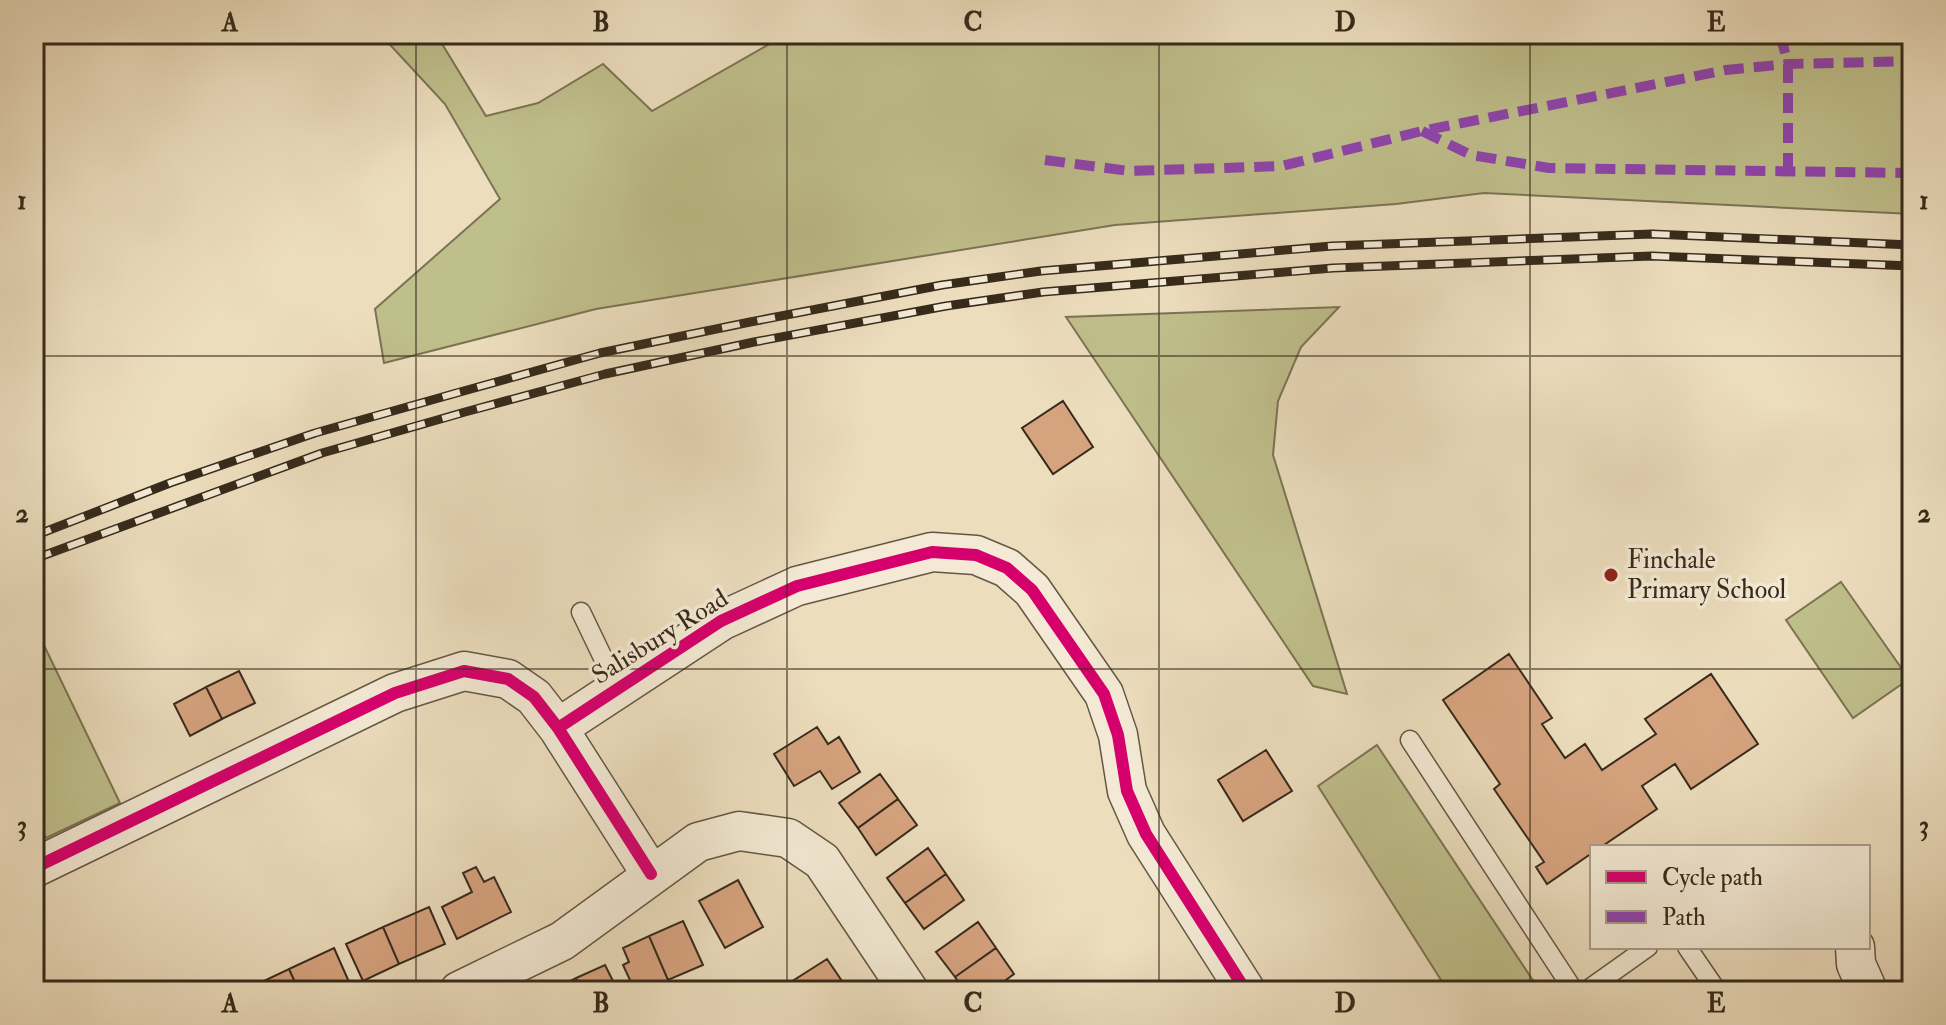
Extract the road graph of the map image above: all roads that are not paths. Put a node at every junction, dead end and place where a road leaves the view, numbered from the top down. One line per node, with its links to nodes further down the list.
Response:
1 (581, 612): 2 (lane)
2 (617, 687): 3 (street, Salisbury Road); 12 (street, Salisbury Road)
3 (558, 728): 5 (street); 6 (street)
4 (1410, 740): 13 (lane)
5 (34, 868)
6 (651, 874): 10 (street); 11 (street)
7 (1645, 949): 14 (lane)
8 (1688, 949): 15 (lane)
9 (1855, 949): 16 (street)
10 (459, 991)
11 (909, 991)
12 (1246, 991)
13 (1574, 991)
14 (1586, 991)
15 (1717, 991)
16 (1868, 991)

